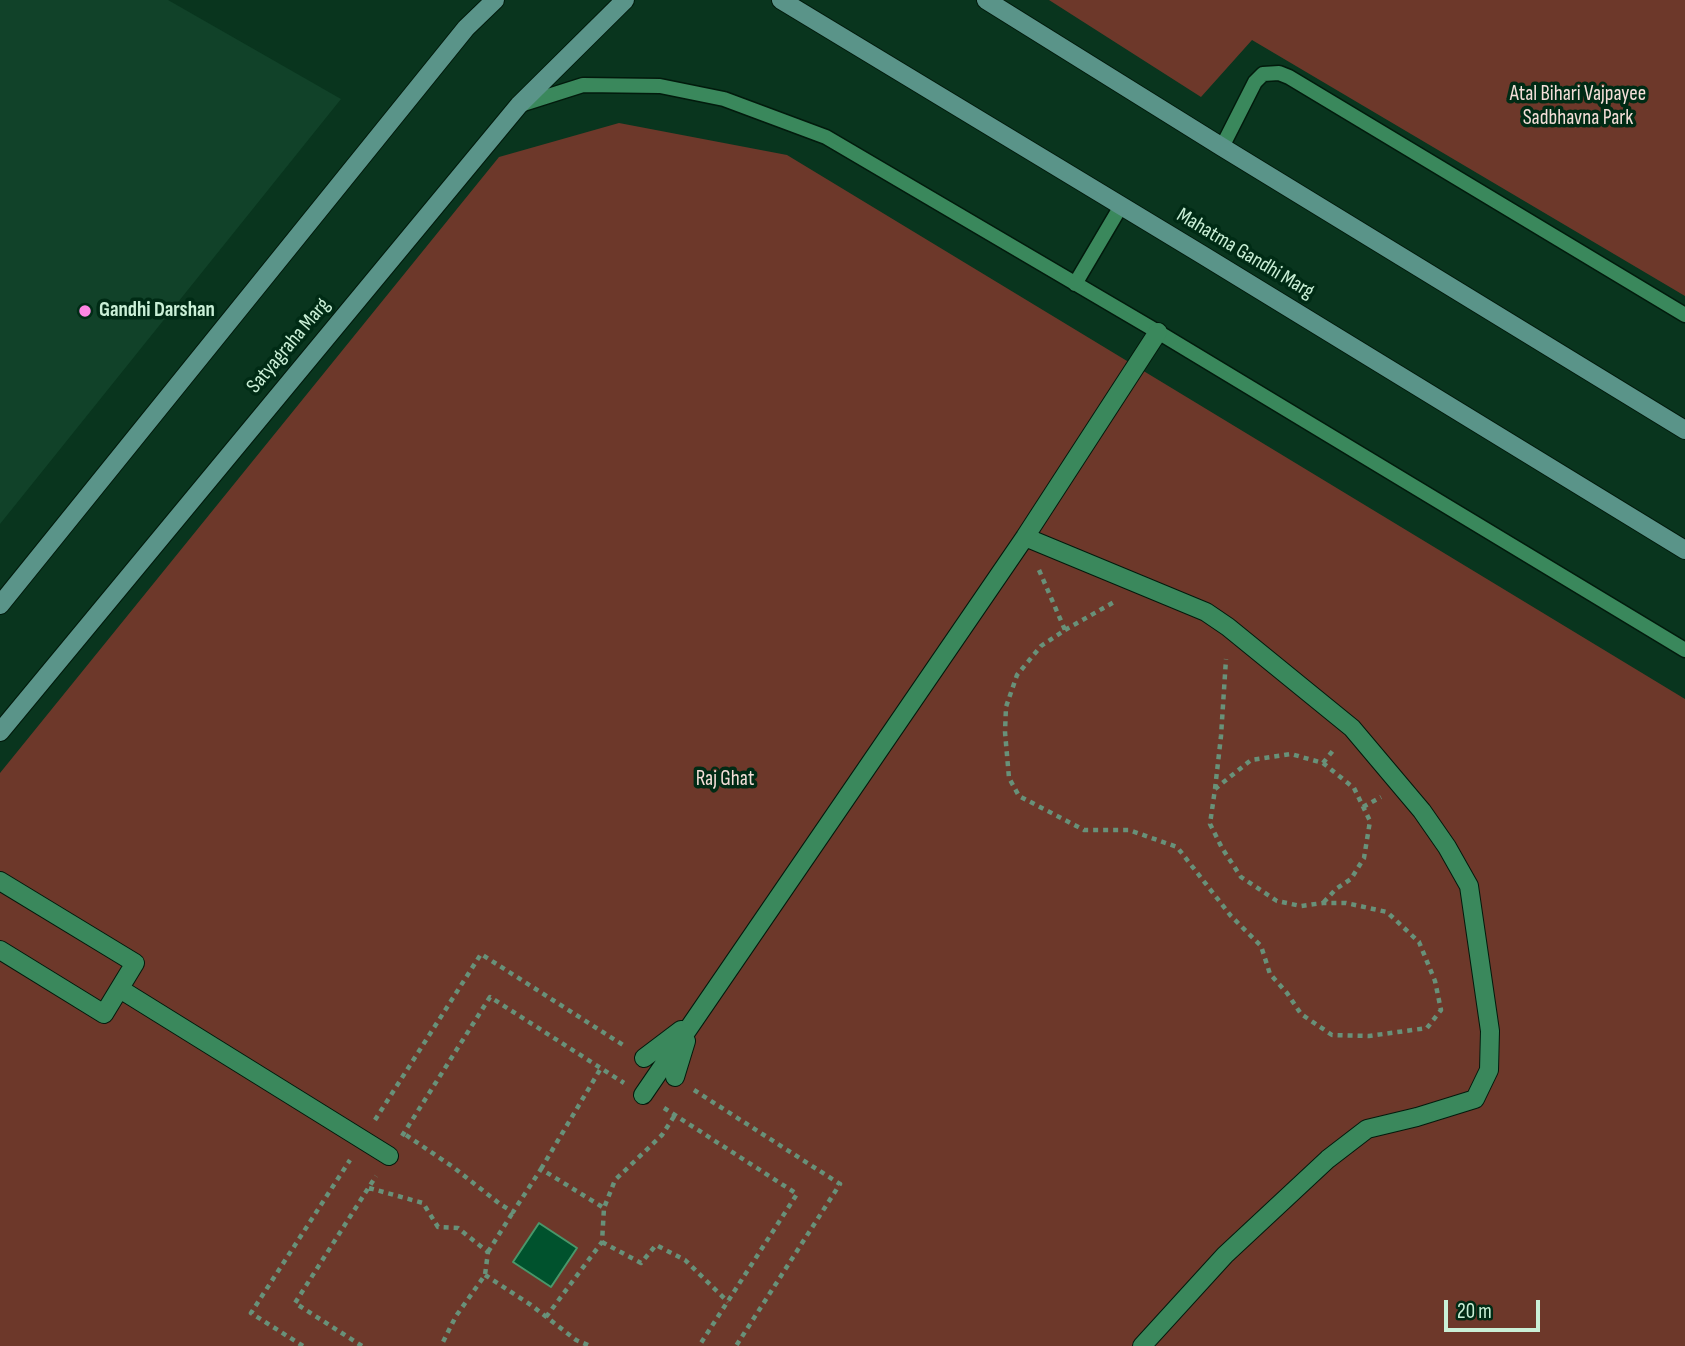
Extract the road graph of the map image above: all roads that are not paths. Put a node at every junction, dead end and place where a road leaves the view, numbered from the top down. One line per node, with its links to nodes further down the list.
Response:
1 (481, 0): 6 (main road)
2 (495, 0): 6 (main road)
3 (625, 0): 7 (main road, Satyagraha Marg)
4 (781, 0): 9 (main road, Mahatma Gandhi Marg)
5 (986, 0): 8 (main road)
6 (466, 28): 16 (main road)
7 (519, 105): 10 (lane); 18 (main road, Satyagraha Marg)
8 (1222, 147): 11 (lane); 13 (main road)
9 (1121, 206): 10 (lane); 15 (main road, Mahatma Gandhi Marg)
10 (1075, 284): 12 (lane)
11 (1685, 315)
12 (1158, 332): 14 (street); 17 (lane)
13 (1685, 430)
14 (1024, 537): 22 (street); 27 (street)
15 (1685, 550)
16 (0, 605)
17 (1685, 650)
18 (0, 732)
19 (0, 881): 21 (street)
20 (0, 950): 21 (street)
21 (120, 989): 26 (street)
22 (692, 1022): 23 (street); 24 (street); 25 (street)
23 (644, 1058)
24 (675, 1077)
25 (643, 1095)
26 (389, 1156)
27 (1142, 1346)

